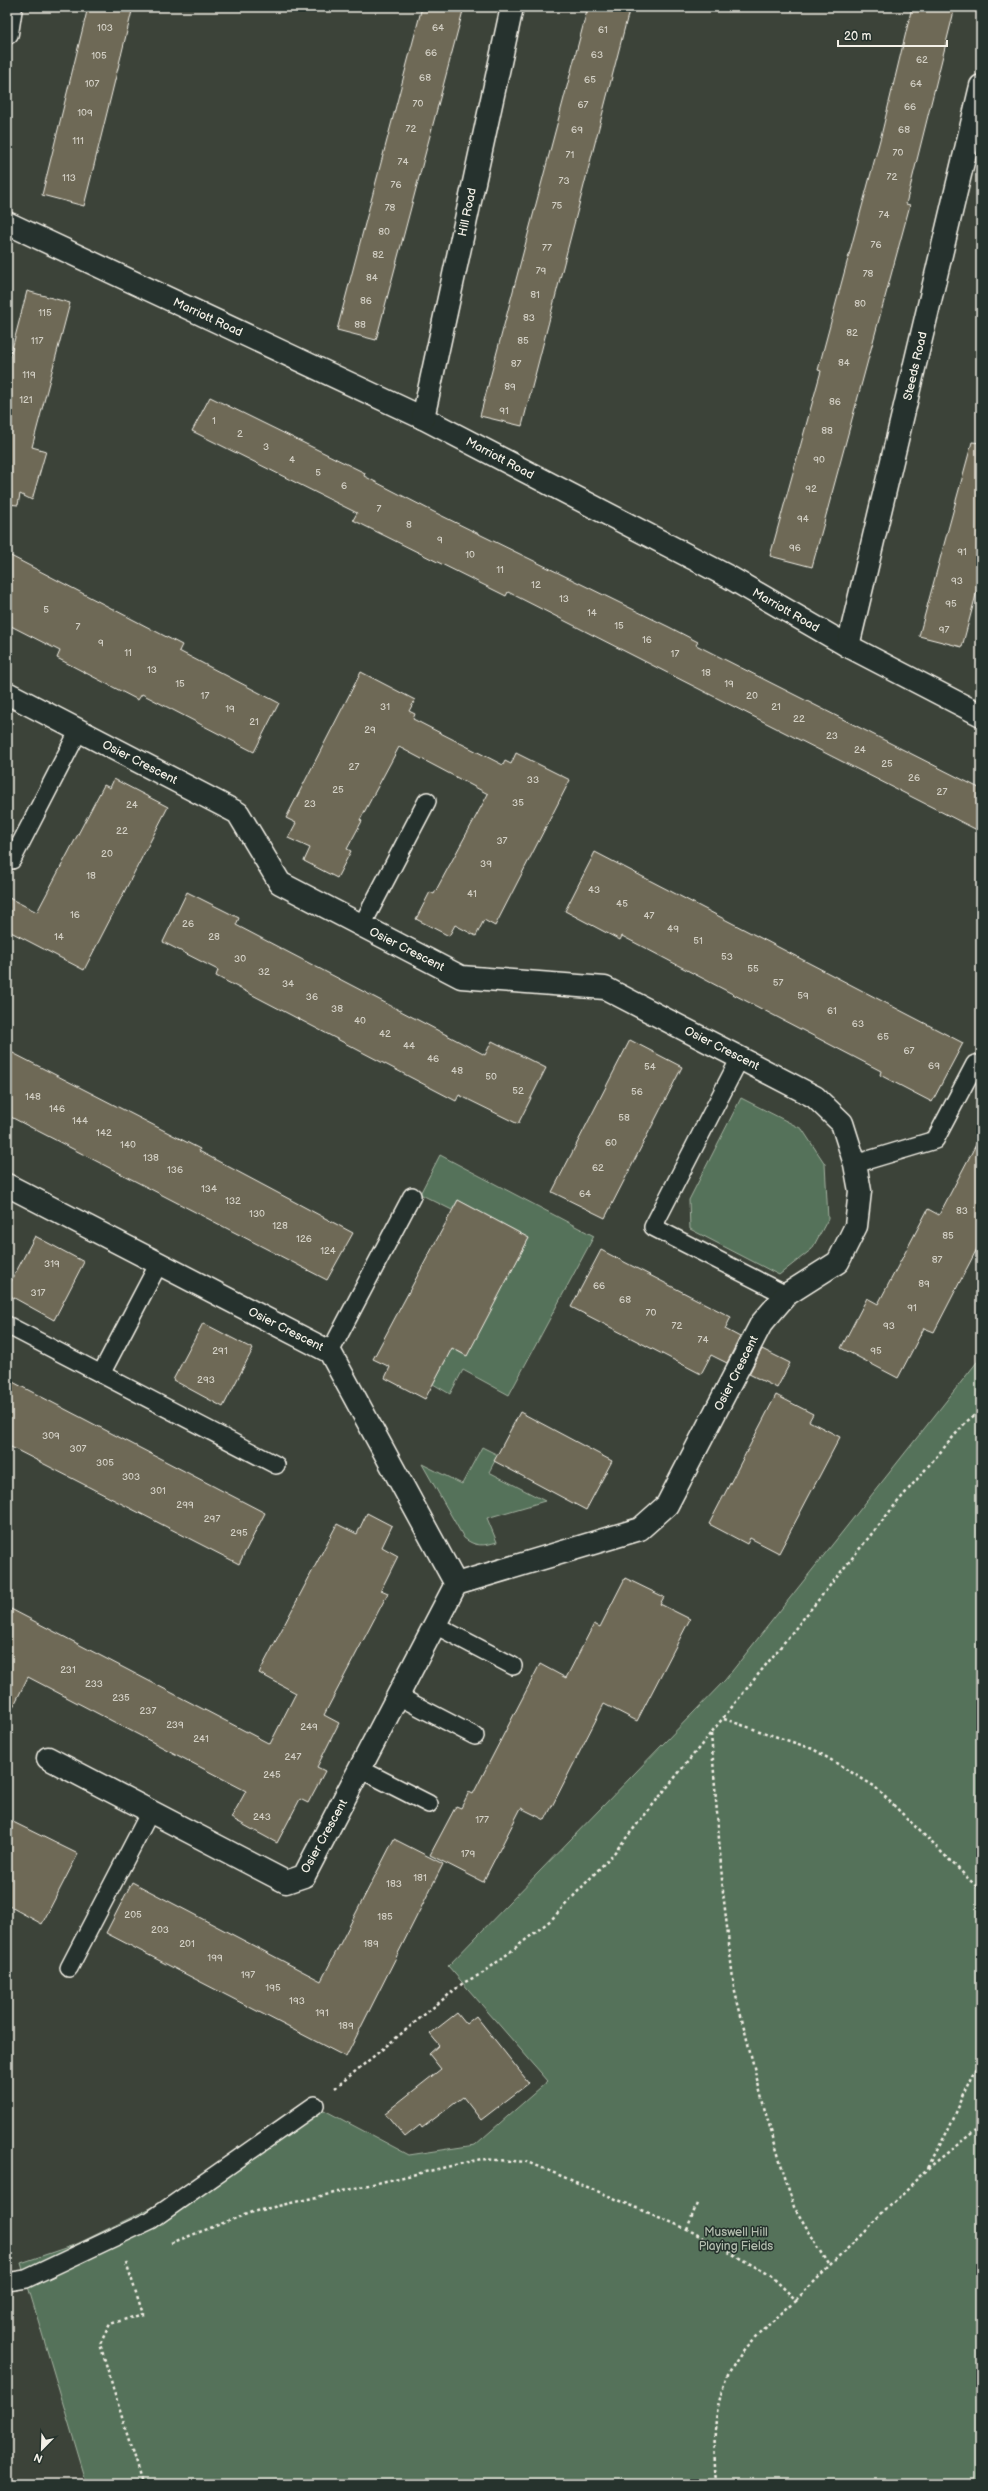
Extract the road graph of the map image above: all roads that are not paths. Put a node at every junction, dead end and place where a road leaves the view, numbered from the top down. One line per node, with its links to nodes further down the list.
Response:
1 (11, 7): 3 (street)
2 (512, 7): 6 (street, Hill Road)
3 (7, 33)
4 (981, 86): 7 (street, Steeds Road)
5 (7, 223): 6 (street, Marriott Road)
6 (423, 418): 7 (street, Marriott Road)
7 (848, 646): 9 (street, Marriott Road)
8 (7, 693): 10 (street, Osier Crescent)
9 (981, 715)
10 (79, 730): 12 (lane); 13 (street, Osier Crescent)
11 (427, 801): 13 (lane)
12 (12, 860)
13 (362, 925): 14 (street, Osier Crescent)
14 (740, 1058): 16 (street, Osier Crescent); 20 (lane)
15 (974, 1064): 16 (lane)
16 (855, 1164): 20 (street, Osier Crescent)
17 (7, 1185): 19 (street, Osier Crescent)
18 (412, 1196): 22 (lane)
19 (159, 1264): 22 (street, Osier Crescent); 23 (lane)
20 (786, 1295): 25 (street, Osier Crescent)
21 (7, 1325): 23 (lane)
22 (330, 1352): 25 (street, Osier Crescent)
23 (101, 1374): 24 (lane)
24 (276, 1465)
25 (456, 1584): 26 (street, Osier Crescent)
26 (435, 1625): 27 (lane); 28 (street, Osier Crescent)
27 (513, 1666)
28 (398, 1696): 29 (lane); 31 (street, Osier Crescent)
29 (475, 1736)
30 (48, 1758): 33 (street, Osier Crescent)
31 (360, 1769): 32 (lane); 33 (street, Osier Crescent)
32 (429, 1804)
33 (150, 1812): 34 (lane)
34 (68, 1968)
35 (315, 2105): 36 (lane)
36 (7, 2282)

